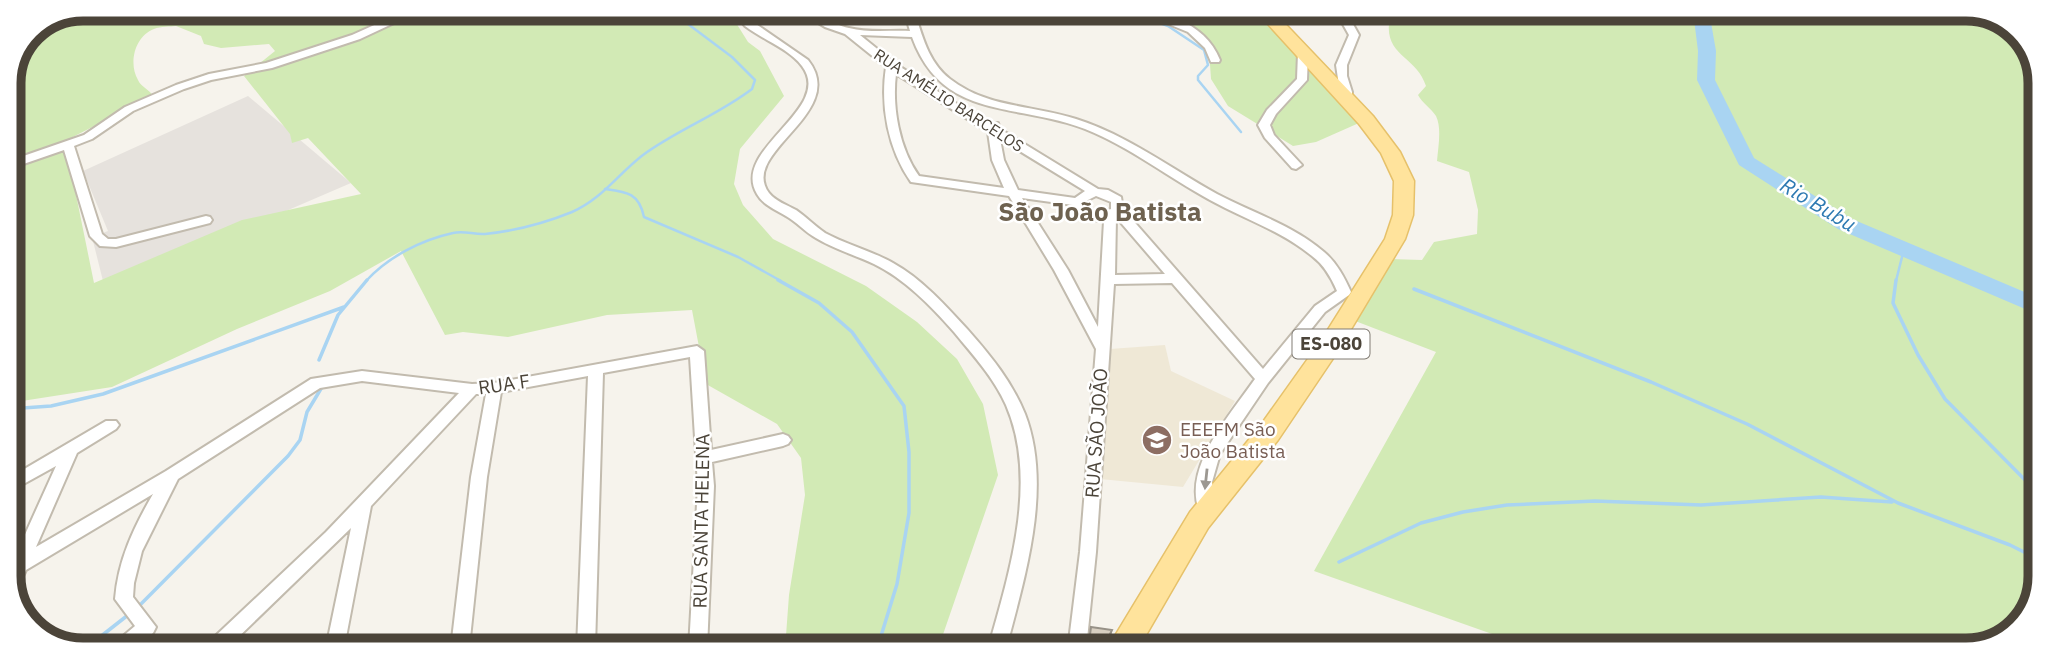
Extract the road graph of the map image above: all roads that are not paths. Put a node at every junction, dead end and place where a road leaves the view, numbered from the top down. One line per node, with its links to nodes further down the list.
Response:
1 (392, 21): 16 (street)
2 (746, 21): 49 (street)
3 (822, 21): 8 (street, RUA AMÉLIO BARCELOS)
4 (913, 21): 9 (street)
5 (1170, 21): 11 (street)
6 (1273, 21): 10 (main road, ES-080)
7 (1346, 21): 13 (street)
8 (849, 32): 9 (street); 12 (street, RUA AMÉLIO BARCELOS)
9 (917, 34): 14 (street)
10 (1303, 53): 13 (main road, ES-080); 18 (street)
11 (1215, 60)
12 (892, 66): 15 (street, RUA AMÉLIO BARCELOS); 20 (street)
13 (1347, 99): 26 (main road, ES-080)
14 (998, 109): 15 (street); 26 (street)
15 (993, 129): 19 (street, RUA AMÉLIO BARCELOS); 20 (street)
16 (68, 144): 17 (street); 23 (street)
17 (21, 161)
18 (1296, 165)
19 (1095, 192): 21 (street); 22 (street, RUA AMÉLIO BARCELOS)
20 (1013, 195): 21 (street); 27 (street)
21 (1078, 202): 22 (street)
22 (1114, 213): 24 (street); 25 (street, RUA SÃO JOÃO)
23 (206, 220)
24 (1175, 278): 25 (street); 30 (street)
25 (1108, 280): 27 (street, RUA SÃO JOÃO)
26 (1352, 294): 30 (street); 40 (main road, ES-080)
27 (1101, 348): 50 (street, RUA SÃO JOÃO)
28 (697, 351): 29 (street, RUA F); 36 (street, RUA SANTA HELENA)
29 (596, 368): 31 (street, RUA F); 47 (street)
30 (1264, 379): 40 (street, one-way to 40)
31 (494, 388): 32 (street, RUA F); 46 (street)
32 (472, 389): 37 (street, RUA F); 39 (street)
33 (111, 425): 35 (street)
34 (783, 440): 36 (street)
35 (70, 451): 38 (street); 41 (street)
36 (705, 458): 48 (street, RUA SANTA HELENA)
37 (172, 475): 42 (street, RUA F); 43 (street)
38 (21, 479)
39 (364, 502): 44 (street); 45 (street)
40 (1207, 511): 51 (main road, ES-080)
41 (21, 563)
42 (21, 564)
43 (134, 638)
44 (226, 638)
45 (337, 638)
46 (461, 638)
47 (586, 638)
48 (698, 638)
49 (1000, 638)
50 (1078, 638)
51 (1128, 638)

